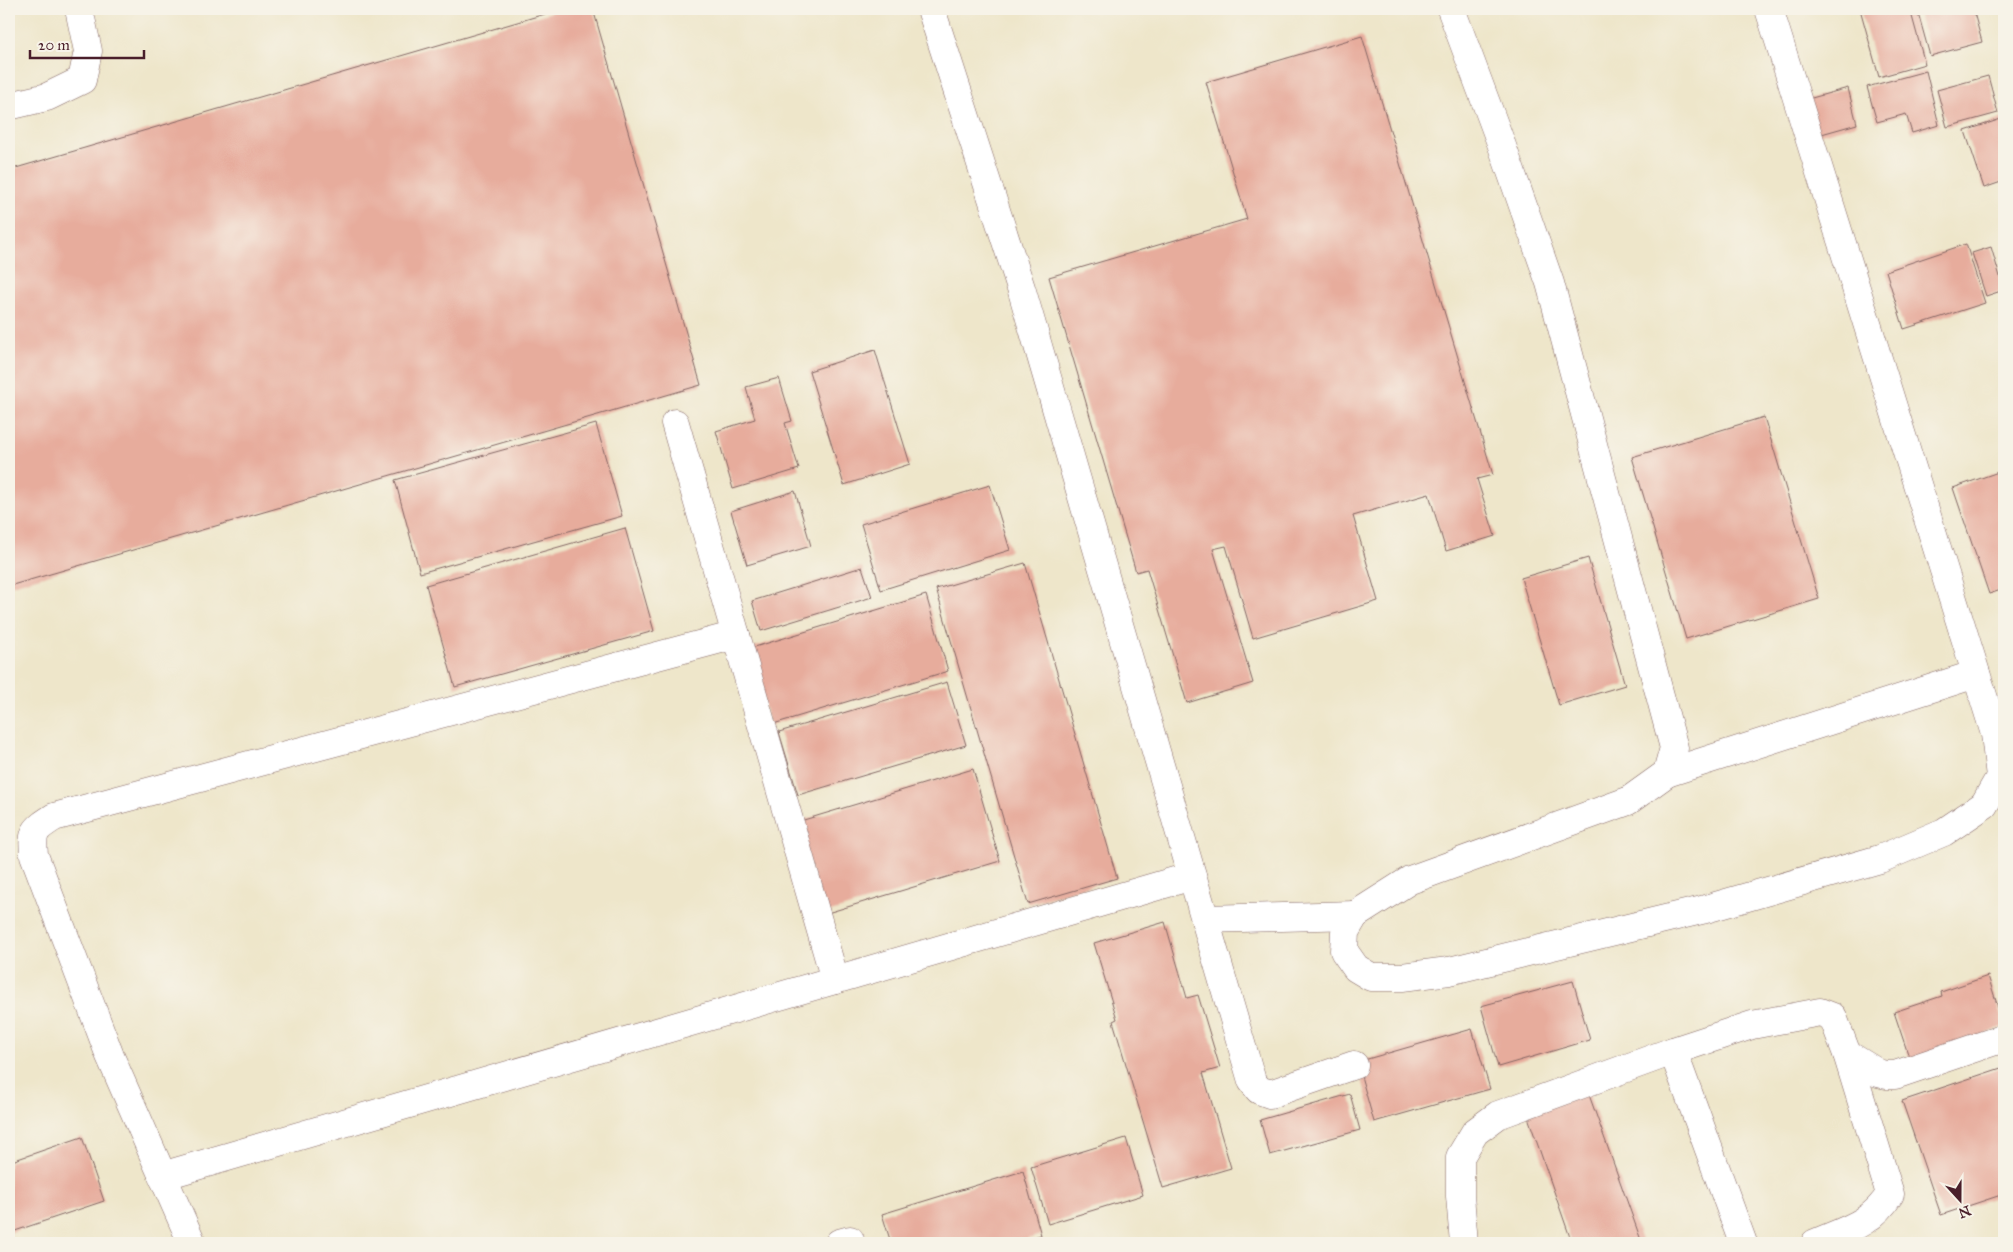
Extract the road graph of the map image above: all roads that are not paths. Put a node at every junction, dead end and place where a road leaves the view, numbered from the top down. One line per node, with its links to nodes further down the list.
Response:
1 (79, 9): 5 (street)
2 (932, 9): 10 (street)
3 (1451, 9): 9 (street)
4 (1769, 9): 8 (street)
5 (9, 106)
6 (676, 423): 7 (street)
7 (736, 635): 13 (street); 18 (street)
8 (1976, 674): 9 (street); 11 (street)
9 (1666, 773): 11 (street)
10 (1192, 876): 12 (street); 13 (street)
11 (1355, 916): 12 (street)
12 (1206, 919): 17 (street)
13 (835, 980): 18 (street)
14 (2004, 1038): 16 (street)
15 (1673, 1051): 16 (street); 20 (street); 21 (street)
16 (1847, 1054): 22 (street)
17 (1354, 1065)
18 (162, 1176): 19 (street)
19 (192, 1243)
20 (1464, 1243)
21 (1743, 1243)
22 (1815, 1243)

